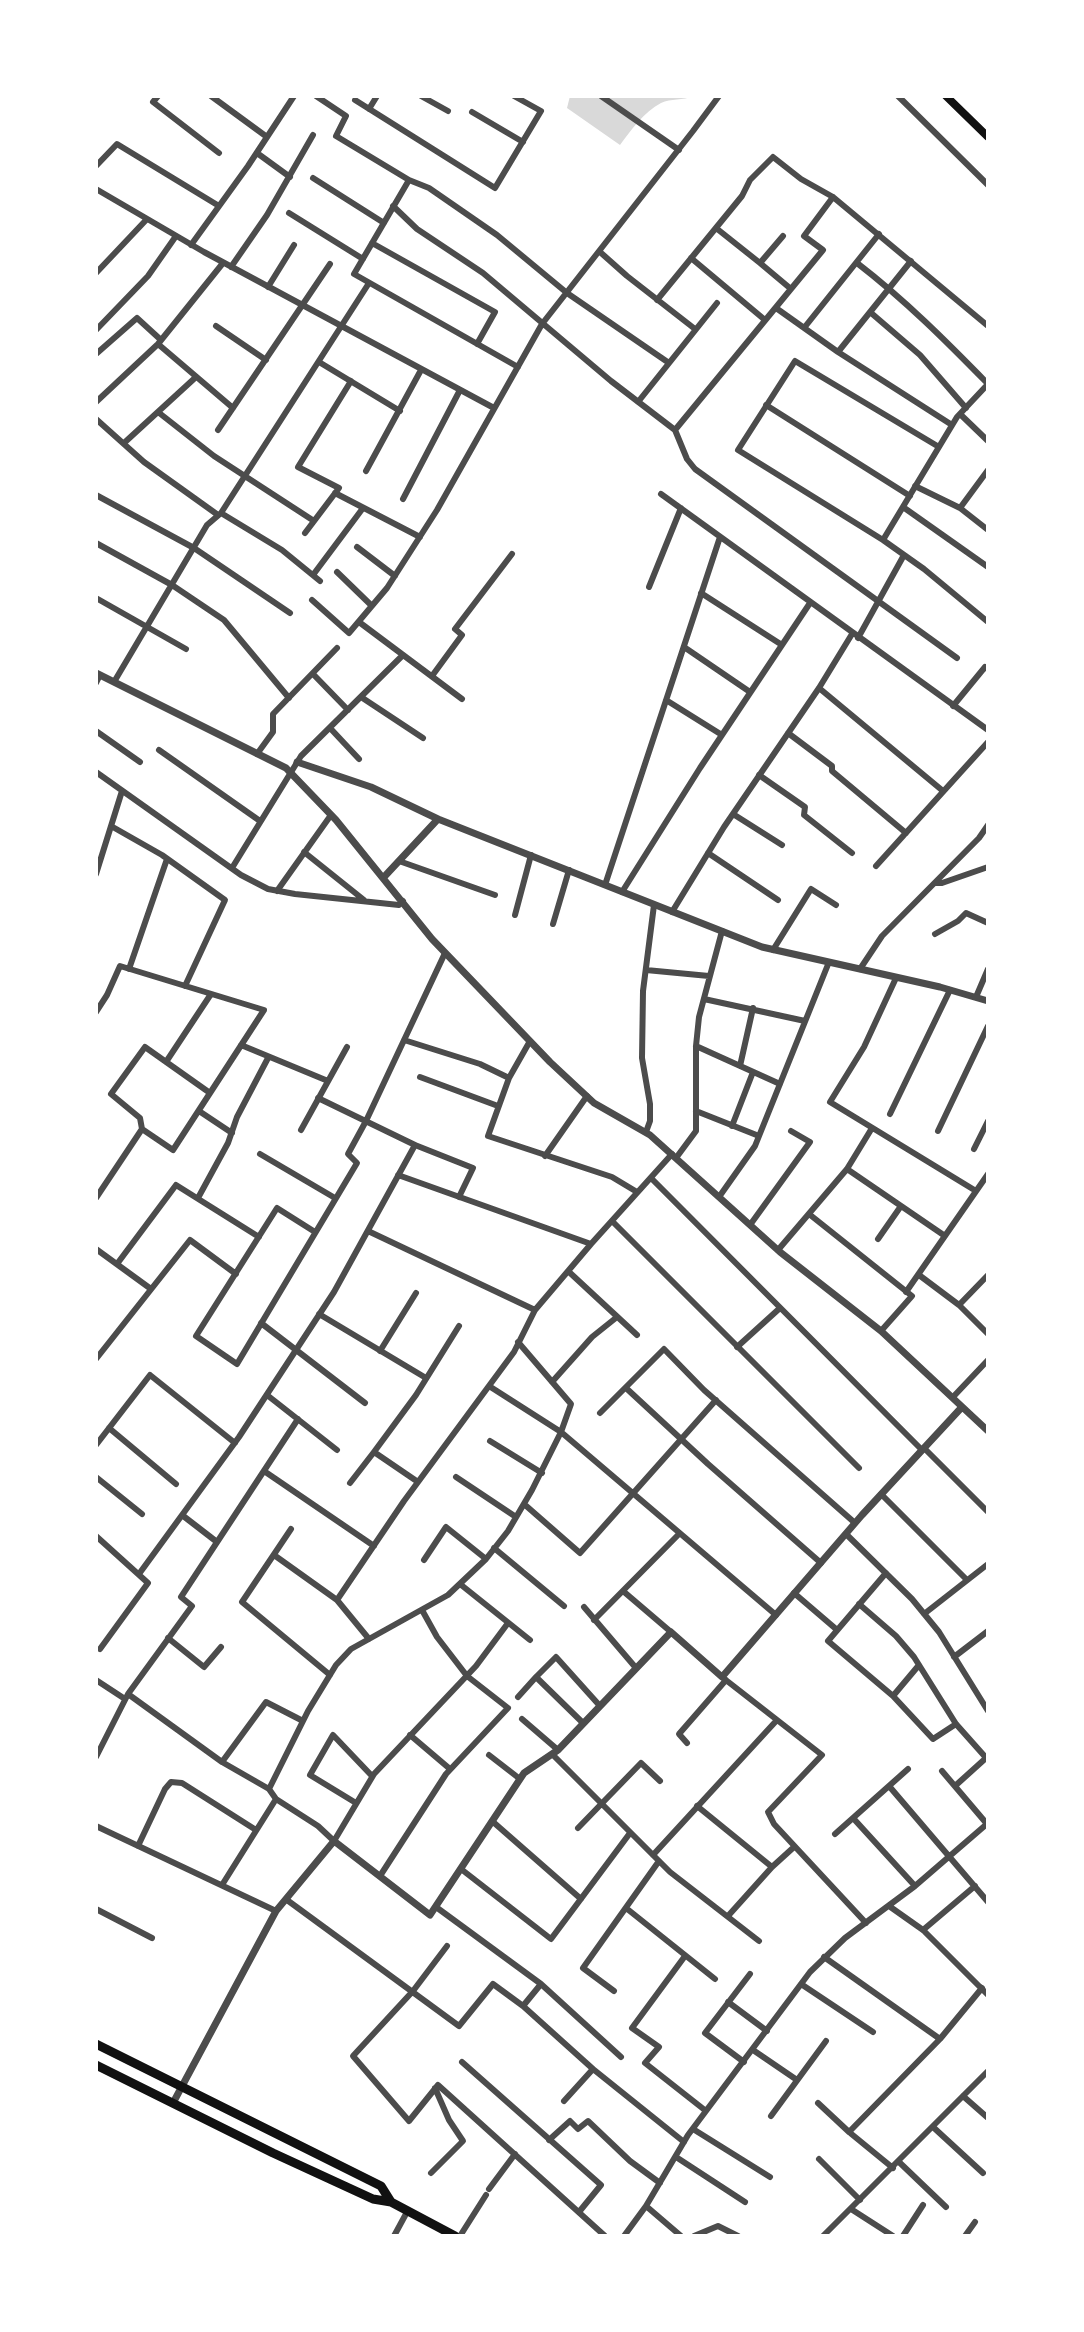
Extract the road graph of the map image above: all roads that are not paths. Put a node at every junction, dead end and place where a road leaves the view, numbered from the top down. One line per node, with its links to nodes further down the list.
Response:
1 (158, 96): 21 (street)
2 (211, 96): 17 (street)
3 (294, 96): 17 (street)
4 (316, 96): 26 (street)
5 (377, 96): 13 (street)
6 (421, 96): 14 (street)
7 (514, 96): 19 (street)
8 (601, 96): 20 (street)
9 (719, 96): 20 (street)
10 (898, 96): 27 (street)
11 (946, 96): 18 (main road)
12 (355, 100): 13 (street)
13 (369, 109): 19 (street)
14 (448, 111)
15 (472, 112): 19 (street)
16 (313, 135): 24 (street)
17 (267, 137): 22 (street)
18 (988, 137)
19 (523, 142)
20 (679, 150): 42 (street)
21 (219, 153)
22 (257, 153): 24 (street); 30 (street)
23 (96, 166): 30 (street)
24 (290, 177): 50 (street)
25 (313, 178): 34 (street)
26 (409, 180): 31 (street); 56 (street)
27 (988, 185)
28 (96, 189): 33 (street)
29 (833, 197): 35 (street); 36 (street); 55 (street)
30 (219, 206): 40 (street)
31 (393, 206): 34 (street); 63 (street)
32 (289, 213): 44 (street)
33 (147, 219): 37 (street); 51 (street)
34 (384, 223): 39 (street)
35 (716, 228): 43 (street); 47 (street)
36 (879, 234): 45 (street); 48 (street)
37 (176, 236): 40 (street); 69 (street)
38 (783, 236): 47 (street)
39 (372, 243): 44 (street); 71 (street)
40 (191, 245): 46 (street)
41 (294, 245): 53 (street)
42 (600, 252): 56 (street); 57 (street)
43 (691, 258): 57 (street); 62 (street)
44 (363, 259): 52 (street)
45 (911, 261): 54 (street); 65 (street)
46 (223, 263): 50 (street); 70 (street)
47 (760, 263): 55 (street)
48 (857, 263): 54 (street); 67 (street)
49 (330, 264): 59 (street)
50 (231, 267): 53 (street)
51 (96, 273)
52 (369, 283): 66 (street); 71 (street)
53 (268, 287): 59 (street)
54 (889, 287): 61 (street); 81 (street)
55 (791, 289): 60 (street)
56 (567, 293): 63 (street); 76 (street)
57 (657, 300): 68 (street)
58 (717, 303): 68 (street)
59 (303, 306): 66 (street); 74 (street)
60 (776, 308): 62 (street); 67 (street)
61 (870, 312): 72 (street); 88 (street)
62 (765, 320): 95 (street)
63 (542, 324): 77 (street); 84 (street)
64 (216, 326): 74 (street)
65 (988, 326)
66 (342, 327): 75 (street); 78 (street)
67 (804, 328): 72 (street)
68 (695, 329): 76 (street)
69 (96, 330)
70 (160, 342): 73 (street); 79 (street); 83 (street)
71 (477, 344): 77 (street)
72 (838, 352): 93 (street)
73 (96, 354)
74 (266, 360): 86 (street)
75 (319, 362): 80 (street); 101 (street)
76 (669, 363): 84 (street)
77 (518, 367): 87 (street)
78 (421, 370): 82 (street); 89 (street)
79 (196, 377): 86 (street); 90 (street)
80 (351, 381): 89 (street); 103 (street)
81 (988, 384): 88 (street)
82 (460, 390): 87 (street); 107 (street)
83 (96, 402)
84 (638, 402): 95 (street)
85 (766, 405): 98 (street); 106 (street); 118 (street)
86 (233, 408): 94 (street)
87 (494, 408): 116 (street)
88 (966, 408): 91 (street)
89 (400, 411): 100 (street)
90 (158, 412): 97 (street); 101 (street)
91 (960, 414): 93 (street); 96 (street)
92 (96, 419): 97 (street)
93 (952, 425): 98 (street)
94 (218, 430)
95 (675, 430): 134 (street)
96 (988, 441)
97 (124, 443): 112 (street)
98 (939, 447): 102 (street)
99 (988, 470): 111 (street)
100 (366, 471)
101 (245, 475): 112 (street); 113 (street)
102 (915, 486): 106 (street); 111 (street)
103 (335, 493): 109 (street); 113 (street)
104 (661, 494): 110 (street)
105 (96, 495): 121 (street)
106 (910, 496): 108 (street)
107 (403, 499)
108 (903, 507): 118 (street); 124 (street)
109 (363, 508): 116 (street); 126 (street)
110 (681, 508): 117 (street); 130 (street)
111 (960, 508): 114 (street)
112 (219, 514): 121 (street); 126 (street)
113 (314, 521): 115 (street)
114 (988, 530)
115 (305, 533)
116 (420, 537): 127 (street)
117 (720, 537): 131 (street); 135 (street)
118 (883, 540): 123 (street)
119 (96, 543): 129 (street)
120 (357, 547): 127 (street)
121 (194, 548): 129 (street); 137 (street)
122 (512, 554): 151 (street)
123 (904, 555): 134 (street); 139 (street)
124 (988, 567)
125 (337, 572): 136 (street)
126 (313, 575): 128 (street)
127 (395, 576): 136 (street)
128 (320, 581)
129 (172, 585): 140 (street); 157 (street)
130 (649, 587)
131 (701, 593): 142 (street); 143 (street)
132 (96, 598): 140 (street)
133 (312, 600): 138 (street)
134 (879, 601): 141 (street); 147 (street)
135 (810, 603): 141 (street); 142 (street)
136 (372, 606): 138 (street)
137 (290, 613)
138 (359, 622): 146 (street)
139 (988, 622)
140 (147, 626): 145 (street); 152 (street)
141 (855, 636): 154 (street); 160 (street)
142 (782, 645): 155 (street)
143 (684, 647): 155 (street); 159 (street)
144 (337, 648): 150 (street)
145 (186, 649)
146 (403, 655): 151 (street); 156 (street)
147 (957, 658)
148 (988, 669): 160 (street)
149 (98, 674): 152 (street); 153 (street)
150 (313, 674): 157 (street); 161 (street)
151 (432, 676): 158 (street)
152 (114, 682): 170 (street)
153 (96, 683)
154 (819, 688): 165 (street); 178 (street)
155 (750, 692): 166 (street)
156 (361, 697): 161 (street); 167 (street)
157 (289, 698): 170 (street)
158 (462, 699)
159 (666, 700): 166 (street); 204 (street)
160 (953, 706): 163 (street)
161 (348, 710): 162 (street)
162 (330, 728): 171 (street); 173 (street)
163 (988, 730)
164 (96, 731): 172 (street)
165 (788, 733): 176 (street); 185 (street)
166 (722, 735): 206 (street)
167 (423, 738)
168 (988, 742): 178 (street)
169 (159, 750): 182 (street)
170 (257, 754): 175 (street)
171 (359, 759)
172 (140, 762)
173 (297, 762): 175 (street); 181 (street)
174 (96, 772): 177 (street)
175 (290, 772): 180 (street); 182 (street)
176 (759, 775): 179 (street); 193 (street)
177 (122, 791): 184 (street); 199 (street)
178 (943, 791): 185 (street)
179 (733, 814): 189 (street); 192 (street)
180 (331, 815): 191 (street); 202 (street)
181 (438, 819): 194 (street); 196 (street)
182 (260, 821): 199 (street)
183 (988, 825): 186 (street)
184 (111, 826): 190 (street); 195 (street)
185 (906, 833): 197 (street)
186 (979, 838): 188 (street); 203 (street)
187 (96, 842): 190 (street)
188 (988, 844)
189 (782, 845)
190 (104, 848): 201 (street)
191 (304, 852): 205 (street); 210 (street)
192 (708, 853): 208 (street); 213 (street)
193 (852, 853)
194 (531, 855): 200 (street); 214 (street)
195 (167, 859): 222 (street); 228 (street)
196 (399, 861): 202 (street); 207 (street)
197 (876, 866)
198 (988, 867): 203 (street)
199 (232, 868): 205 (street)
200 (569, 870): 204 (street); 216 (street)
201 (96, 874)
202 (384, 877): 209 (street)
203 (935, 883): 223 (street)
204 (605, 885): 206 (street)
205 (277, 891): 210 (street)
206 (622, 892): 211 (street)
207 (495, 895)
208 (778, 900)
209 (403, 901): 210 (street); 220 (street)
210 (366, 902)
211 (654, 905): 213 (street); 225 (street)
212 (836, 905): 219 (street)
213 (672, 912): 217 (street)
214 (515, 915)
215 (988, 923): 218 (street)
216 (553, 924)
217 (722, 931): 219 (street); 226 (street)
218 (935, 934)
219 (773, 950): 221 (street)
220 (445, 953): 238 (street); 239 (street)
221 (829, 962): 223 (street); 236 (street)
222 (129, 969): 228 (street); 235 (street)
223 (860, 969): 227 (street)
224 (988, 969): 231 (street)
225 (646, 970): 226 (street); 266 (street)
226 (709, 976): 232 (street)
227 (896, 978): 229 (street); 261 (street)
228 (185, 986): 230 (street)
229 (950, 990): 231 (street); 257 (street)
230 (211, 994): 240 (street); 244 (street)
231 (976, 997): 233 (street)
232 (704, 999): 234 (street); 241 (street)
233 (988, 1001)
234 (753, 1008): 236 (street); 245 (street)
235 (96, 1012)
236 (805, 1021): 250 (street)
237 (988, 1026): 265 (street)
238 (404, 1040): 248 (street); 258 (street)
239 (530, 1041): 248 (street); 252 (street)
240 (241, 1045): 243 (street); 251 (street)
241 (696, 1046): 245 (street); 256 (street)
242 (347, 1047): 249 (street)
243 (268, 1058): 249 (street); 267 (street)
244 (166, 1062): 251 (street); 262 (street)
245 (740, 1066): 246 (street)
246 (753, 1072): 250 (street); 260 (street)
247 (420, 1077): 254 (street)
248 (509, 1078): 254 (street)
249 (328, 1081): 253 (street)
250 (780, 1084): 268 (street)
251 (210, 1093): 255 (street)
252 (587, 1096): 266 (street); 272 (street)
253 (318, 1098): 258 (street); 263 (street)
254 (498, 1106): 272 (street)
255 (199, 1111): 262 (street); 267 (street)
256 (696, 1111): 260 (street); 273 (street)
257 (890, 1114)
258 (366, 1121): 269 (street); 284 (street)
259 (988, 1121): 270 (street)
260 (732, 1126): 268 (street)
261 (872, 1128): 274 (street); 278 (street)
262 (142, 1129): 282 (street)
263 (301, 1130)
264 (791, 1131): 288 (street)
265 (938, 1131)
266 (646, 1132): 273 (street)
267 (232, 1133): 283 (street)
268 (759, 1136): 281 (street)
269 (415, 1145): 276 (street); 280 (street)
270 (974, 1149)
271 (260, 1154): 284 (street)
272 (545, 1156): 279 (street)
273 (674, 1156): 277 (street); 281 (street)
274 (847, 1169): 285 (street); 286 (street)
275 (988, 1174): 278 (street)
276 (398, 1175): 280 (street); 289 (street)
277 (651, 1178): 279 (street); 306 (street)
278 (976, 1191): 291 (street)
279 (637, 1192): 287 (street)
280 (459, 1197): 294 (street)
281 (719, 1197): 288 (street)
282 (96, 1198)
283 (198, 1198): 292 (street); 297 (street)
284 (335, 1198): 290 (street)
285 (901, 1206): 291 (street); 293 (street)
286 (809, 1214): 296 (street); 303 (street)
287 (612, 1221): 294 (street); 316 (street)
288 (750, 1225): 296 (street)
289 (368, 1231): 307 (street); 308 (street)
290 (315, 1232): 292 (street); 310 (street)
291 (945, 1236): 300 (street)
292 (259, 1237): 299 (street)
293 (878, 1239)
294 (591, 1244): 298 (street)
295 (96, 1249): 297 (street)
296 (778, 1250): 312 (street)
297 (117, 1264): 302 (street)
298 (568, 1271): 307 (street); 309 (street)
299 (236, 1274): 302 (street); 310 (street)
300 (919, 1275): 303 (street); 305 (street)
301 (988, 1275): 305 (street)
302 (151, 1289): 319 (street)
303 (906, 1292): 312 (street)
304 (416, 1293): 318 (street)
305 (959, 1305): 313 (street)
306 (780, 1308): 316 (street); 339 (street)
307 (535, 1310): 315 (street)
308 (319, 1314): 317 (street); 318 (street)
309 (617, 1317): 314 (street); 322 (street)
310 (261, 1323): 317 (street)
311 (459, 1326): 321 (street)
312 (881, 1331): 326 (street)
313 (988, 1334)
314 (637, 1335)
315 (518, 1342): 322 (street); 323 (street)
316 (737, 1347): 342 (street)
317 (296, 1350): 325 (street); 328 (street)
318 (380, 1351): 321 (street)
319 (96, 1359)
320 (988, 1360): 326 (street)
321 (426, 1378): 341 (street)
322 (552, 1382): 334 (street)
323 (489, 1386): 334 (street); 347 (street)
324 (626, 1388): 327 (street); 330 (street); 335 (street)
325 (267, 1395): 331 (street); 337 (street)
326 (953, 1397): 329 (street)
327 (716, 1400): 335 (street); 357 (street)
328 (365, 1403)
329 (962, 1407): 333 (street); 339 (street)
330 (600, 1413)
331 (298, 1419): 340 (street); 343 (street)
332 (109, 1428): 337 (street); 338 (street); 349 (street)
333 (988, 1431)
334 (561, 1432): 344 (street); 350 (street)
335 (681, 1439): 350 (street); 368 (street)
336 (490, 1441): 344 (street)
337 (235, 1443): 355 (street)
338 (96, 1445)
339 (923, 1449): 351 (street); 353 (street)
340 (337, 1450)
341 (374, 1452): 347 (street); 348 (street)
342 (859, 1468)
343 (264, 1471): 362 (street); 363 (street)
344 (542, 1473): 352 (street)
345 (96, 1477): 354 (street)
346 (456, 1477): 356 (street)
347 (418, 1482): 363 (street)
348 (350, 1483)
349 (176, 1484)
350 (631, 1494): 352 (street); 359 (street)
351 (881, 1494): 357 (street); 372 (street)
352 (524, 1504): 356 (street)
353 (988, 1512)
354 (142, 1514)
355 (182, 1515): 362 (street); 371 (street)
356 (516, 1517): 364 (street)
357 (855, 1523): 360 (street)
358 (291, 1529): 365 (street)
359 (679, 1534): 374 (street); 382 (street)
360 (846, 1534): 368 (street); 370 (street)
361 (96, 1536): 371 (street)
362 (217, 1542): 388 (street)
363 (374, 1546): 376 (street)
364 (494, 1548): 366 (street); 378 (street)
365 (274, 1555): 376 (street); 396 (street)
366 (486, 1559): 367 (street); 373 (street)
367 (424, 1560)
368 (821, 1563): 375 (street)
369 (988, 1564): 372 (street)
370 (886, 1573): 377 (street); 381 (street)
371 (139, 1574): 392 (street)
372 (967, 1580): 381 (street)
373 (460, 1584): 380 (street); 384 (street)
374 (623, 1591): 383 (street); 387 (street)
375 (794, 1593): 382 (street); 385 (street)
376 (337, 1600): 389 (street)
377 (859, 1604): 385 (street); 394 (street)
378 (564, 1606)
379 (584, 1607): 383 (street)
380 (422, 1610): 389 (street); 397 (street)
381 (924, 1614): 393 (street)
382 (776, 1615): 399 (street)
383 (594, 1620): 395 (street)
384 (508, 1623): 390 (street); 397 (street)
385 (836, 1629): 403 (street)
386 (988, 1631): 393 (street)
387 (671, 1632): 395 (street); 399 (street)
388 (168, 1638): 391 (street); 402 (street)
389 (369, 1639): 396 (street)
390 (530, 1640)
391 (221, 1647)
392 (100, 1649)
393 (954, 1657): 405 (street)
394 (919, 1665): 403 (street); 412 (street)
395 (636, 1668): 406 (street)
396 (330, 1675): 410 (street)
397 (467, 1676): 413 (street); 420 (street)
398 (536, 1677): 404 (street); 406 (street); 411 (street)
399 (724, 1678): 409 (street); 414 (street)
400 (96, 1680): 402 (street)
401 (988, 1694): 405 (street)
402 (126, 1696): 417 (street); 419 (street)
403 (893, 1696): 412 (street)
404 (518, 1697)
405 (980, 1700): 407 (street)
406 (600, 1706): 411 (street)
407 (988, 1711)
408 (522, 1719): 415 (street)
409 (777, 1720): 432 (street); 443 (street)
410 (303, 1721): 419 (street); 428 (street)
411 (583, 1723): 415 (street)
412 (956, 1724): 418 (street)
413 (410, 1735): 420 (street); 423 (street)
414 (687, 1743)
415 (555, 1752): 424 (street); 431 (street)
416 (489, 1755): 424 (street)
417 (96, 1757)
418 (987, 1759): 427 (street)
419 (222, 1762): 428 (street)
420 (450, 1769): 449 (street)
421 (908, 1769): 426 (street)
422 (942, 1771): 427 (street)
423 (372, 1776): 430 (street); 430 (street)
424 (520, 1779): 434 (street)
425 (660, 1781): 431 (street)
426 (889, 1786): 433 (street); 445 (street)
427 (955, 1786): 436 (street)
428 (269, 1789): 429 (street)
429 (276, 1799): 438 (street); 441 (street)
430 (356, 1803): 441 (street)
431 (600, 1803): 437 (street); 439 (street)
432 (697, 1806): 444 (street); 447 (street)
433 (853, 1818): 440 (street); 451 (street)
434 (492, 1821): 448 (street); 453 (street)
435 (96, 1826): 442 (street)
436 (987, 1826): 445 (street)
437 (578, 1828)
438 (256, 1830): 442 (street); 450 (street)
439 (630, 1833): 444 (street); 453 (street)
440 (835, 1834)
441 (334, 1841): 449 (street); 454 (street)
442 (138, 1846): 450 (street)
443 (794, 1847): 447 (street); 462 (street)
444 (653, 1855): 446 (street)
445 (951, 1856): 451 (street); 452 (street)
446 (659, 1861): 458 (street); 461 (street)
447 (772, 1867): 461 (street)
448 (461, 1869): 453 (street); 457 (street)
449 (380, 1876): 457 (street)
450 (222, 1885): 460 (street)
451 (915, 1886): 456 (street)
452 (975, 1886): 455 (street); 463 (street)
453 (581, 1899)
454 (287, 1900): 460 (street); 474 (street)
455 (988, 1902)
456 (889, 1906): 462 (street); 463 (street)
457 (436, 1907): 471 (street)
458 (626, 1908): 467 (street); 475 (street)
459 (96, 1909): 464 (street)
460 (276, 1911): 492 (street)
461 (728, 1916): 465 (street)
462 (866, 1923): 468 (street)
463 (923, 1930): 473 (street)
464 (152, 1938)
465 (759, 1941)
466 (447, 1946): 474 (street)
467 (685, 1956): 470 (street); 498 (street)
468 (824, 1957): 472 (street); 481 (street)
469 (750, 1974): 477 (street)
470 (715, 1979)
471 (541, 1984): 478 (street); 485 (street)
472 (801, 1984): 479 (street); 480 (street)
473 (982, 1988): 476 (street); 481 (street)
474 (413, 1991): 478 (street); 493 (street)
475 (614, 1991)
476 (988, 1995)
477 (728, 2002): 479 (street); 487 (street)
478 (523, 2006): 489 (street)
479 (767, 2031): 484 (street)
480 (873, 2032)
481 (940, 2039): 503 (street)
482 (826, 2041): 491 (street)
483 (96, 2044): 492 (main road)
484 (753, 2050): 487 (street); 491 (street)
485 (621, 2057)
486 (462, 2062): 504 (street)
487 (744, 2062): 498 (street)
488 (96, 2065): 496 (main road)
489 (593, 2069): 495 (street); 505 (street)
490 (988, 2071): 494 (street)
491 (797, 2080): 499 (street)
492 (182, 2087): 496 (street); 515 (main road)
493 (435, 2088): 506 (street); 510 (street)
494 (963, 2096): 500 (street); 501 (street)
495 (564, 2101)
496 (173, 2103): 515 (main road)
497 (818, 2103): 503 (street)
498 (706, 2111): 502 (street)
499 (771, 2116)
500 (988, 2118)
501 (933, 2127): 509 (street); 511 (street)
502 (693, 2129): 505 (street); 512 (street)
503 (849, 2132): 509 (street)
504 (549, 2140): 513 (street); 522 (street)
505 (684, 2142): 507 (street)
506 (515, 2154): 522 (street); 525 (street)
507 (676, 2157): 513 (street); 516 (street)
508 (819, 2159): 514 (street)
509 (896, 2165): 514 (street); 519 (street)
510 (431, 2173)
511 (983, 2173)
512 (770, 2177)
513 (660, 2183): 518 (street)
514 (860, 2200): 520 (street)
515 (391, 2202): 521 (main road)
516 (745, 2202)
517 (923, 2205): 533 (street)
518 (646, 2206): 527 (street); 528 (street)
519 (946, 2207)
520 (851, 2209): 531 (street); 532 (street)
521 (407, 2212): 524 (street); 525 (main road)
522 (579, 2212): 526 (street)
523 (975, 2222): 534 (street)
524 (394, 2236)
525 (458, 2236)
526 (605, 2236)
527 (624, 2236)
528 (681, 2236)
529 (694, 2236): 530 (street)
530 (738, 2236)
531 (823, 2236)
532 (893, 2236)
533 (903, 2236)
534 (965, 2236)

